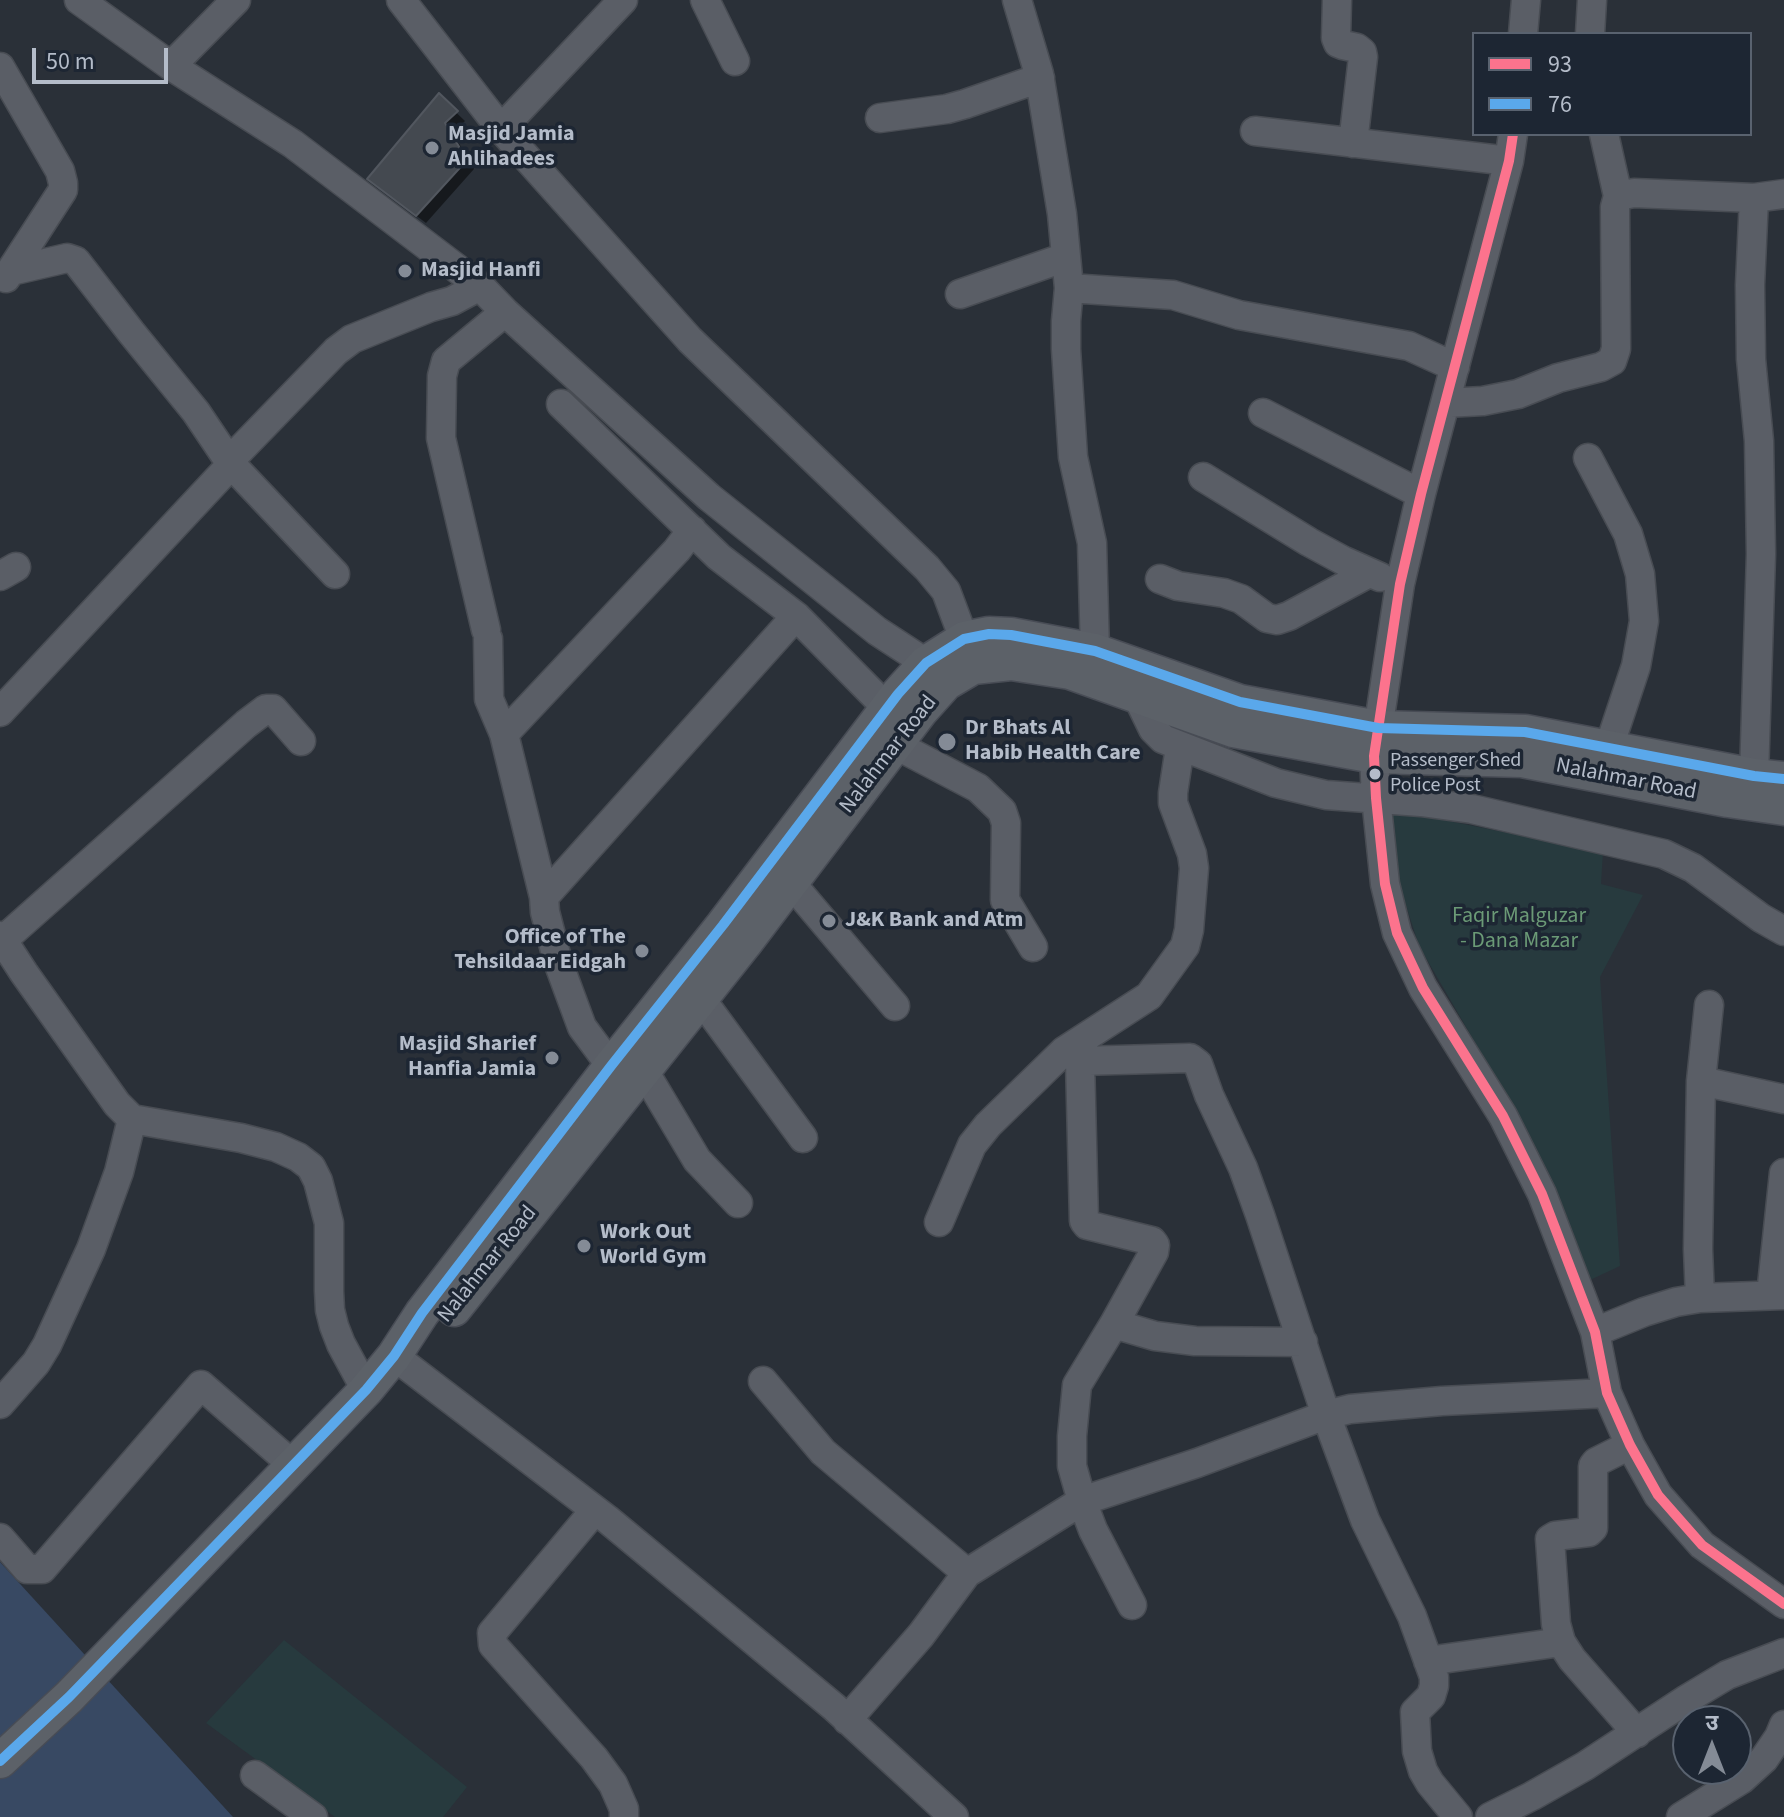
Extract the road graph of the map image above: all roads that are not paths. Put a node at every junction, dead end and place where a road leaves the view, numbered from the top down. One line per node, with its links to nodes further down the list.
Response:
1 (79, 0): 13 (street)
2 (236, 0): 13 (street)
3 (401, 0): 17 (street)
4 (623, 0): 17 (street)
5 (705, 0): 12 (street)
6 (1017, 0): 15 (street)
7 (1337, 0): 20 (street)
8 (1526, 0): 10 (street)
9 (1592, 0): 11 (street)
10 (1523, 32)
11 (1590, 32)
12 (735, 61)
13 (171, 66): 27 (street)
14 (0, 67): 26 (street)
15 (1040, 78): 16 (street); 25 (street)
16 (880, 118)
17 (501, 129): 45 (street)
18 (1255, 131): 20 (street)
19 (1604, 136): 23 (street)
20 (1353, 143): 21 (street)
21 (1511, 148): 31 (street)
22 (1784, 194): 24 (street)
23 (1618, 196): 24 (street); 32 (street)
24 (1754, 198): 57 (street)
25 (1066, 257): 28 (street); 29 (street)
26 (6, 278): 36 (street)
27 (480, 286): 30 (street); 36 (street)
28 (1069, 288): 31 (street); 46 (street)
29 (960, 294)
30 (505, 312): 47 (street); 51 (street)
31 (1455, 367): 32 (street)
32 (1446, 403): 38 (street)
33 (561, 404): 39 (street)
34 (1263, 413): 38 (street)
35 (1588, 458): 56 (street)
36 (231, 464): 41 (street); 50 (street)
37 (1203, 477): 40 (street)
38 (1421, 494): 43 (street)
39 (692, 530): 44 (street); 51 (street)
40 (1369, 573): 42 (street); 43 (street)
41 (335, 574)
42 (1160, 579)
43 (1400, 584): 53 (street)
44 (796, 616): 49 (street); 61 (street)
45 (964, 639): 46 (main road, Nalahmar Road); 47 (main road, Nalahmar Road)
46 (1095, 651): 53 (main road, Nalahmar Road)
47 (936, 673): 48 (main road, Nalahmar Road); 49 (main road, Nalahmar Road); 54 (main road, Nalahmar Road)
48 (1137, 696): 53 (main road, Nalahmar Road); 55 (street)
49 (887, 708): 69 (main road, Nalahmar Road)
50 (0, 712)
51 (504, 734): 61 (street)
52 (301, 741): 63 (street)
53 (1376, 742): 56 (main road, Nalahmar Road); 58 (street); 59 (main road, Nalahmar Road)
54 (896, 745): 60 (main road, Nalahmar Road); 64 (street)
55 (1180, 747): 58 (street); 68 (street)
56 (1609, 747): 57 (main road, Nalahmar Road)
57 (1769, 777)
58 (1376, 798): 62 (street); 80 (street)
59 (1784, 808)
60 (791, 883): 65 (main road, Nalahmar Road); 67 (street)
61 (544, 897): 69 (street)
62 (1784, 931)
63 (1, 938): 72 (street)
64 (1033, 947)
65 (701, 999): 69 (main road, Nalahmar Road); 73 (street)
66 (1709, 1005): 70 (street)
67 (895, 1006)
68 (1072, 1056): 76 (street); 79 (street); 81 (street)
69 (628, 1069): 75 (street); 82 (main road, Nalahmar Road)
70 (1701, 1081): 71 (street); 78 (street)
71 (1784, 1099)
72 (132, 1119): 84 (street); 86 (street)
73 (803, 1138)
74 (1784, 1173): 77 (street)
75 (738, 1203)
76 (939, 1222)
77 (1778, 1295): 78 (street)
78 (1700, 1298): 80 (street)
79 (1114, 1324): 81 (street); 90 (street)
80 (1595, 1332): 85 (street)
81 (1303, 1342): 87 (street)
82 (394, 1356): 84 (main road, Nalahmar Road); 91 (street)
83 (763, 1381): 93 (street)
84 (366, 1390): 89 (main road, Nalahmar Road)
85 (1607, 1393): 87 (street); 88 (street)
86 (0, 1404)
87 (1326, 1415): 90 (street); 98 (street)
88 (1630, 1445): 94 (street); 96 (street)
89 (293, 1465): 92 (street); 102 (main road, Nalahmar Road)
90 (1082, 1501): 93 (street); 95 (street)
91 (595, 1510): 99 (street); 105 (street)
92 (0, 1538)
93 (967, 1573): 99 (street)
94 (1784, 1604)
95 (1132, 1605)
96 (1561, 1642): 98 (street); 101 (street)
97 (1782, 1660): 101 (street)
98 (1428, 1661): 107 (street)
99 (847, 1720): 106 (street)
100 (1784, 1725): 109 (street)
101 (1637, 1733): 108 (street)
102 (0, 1761)
103 (255, 1775): 104 (street)
104 (313, 1817)
105 (624, 1817)
106 (954, 1817)
107 (1458, 1817)
108 (1490, 1817)
109 (1681, 1817)

